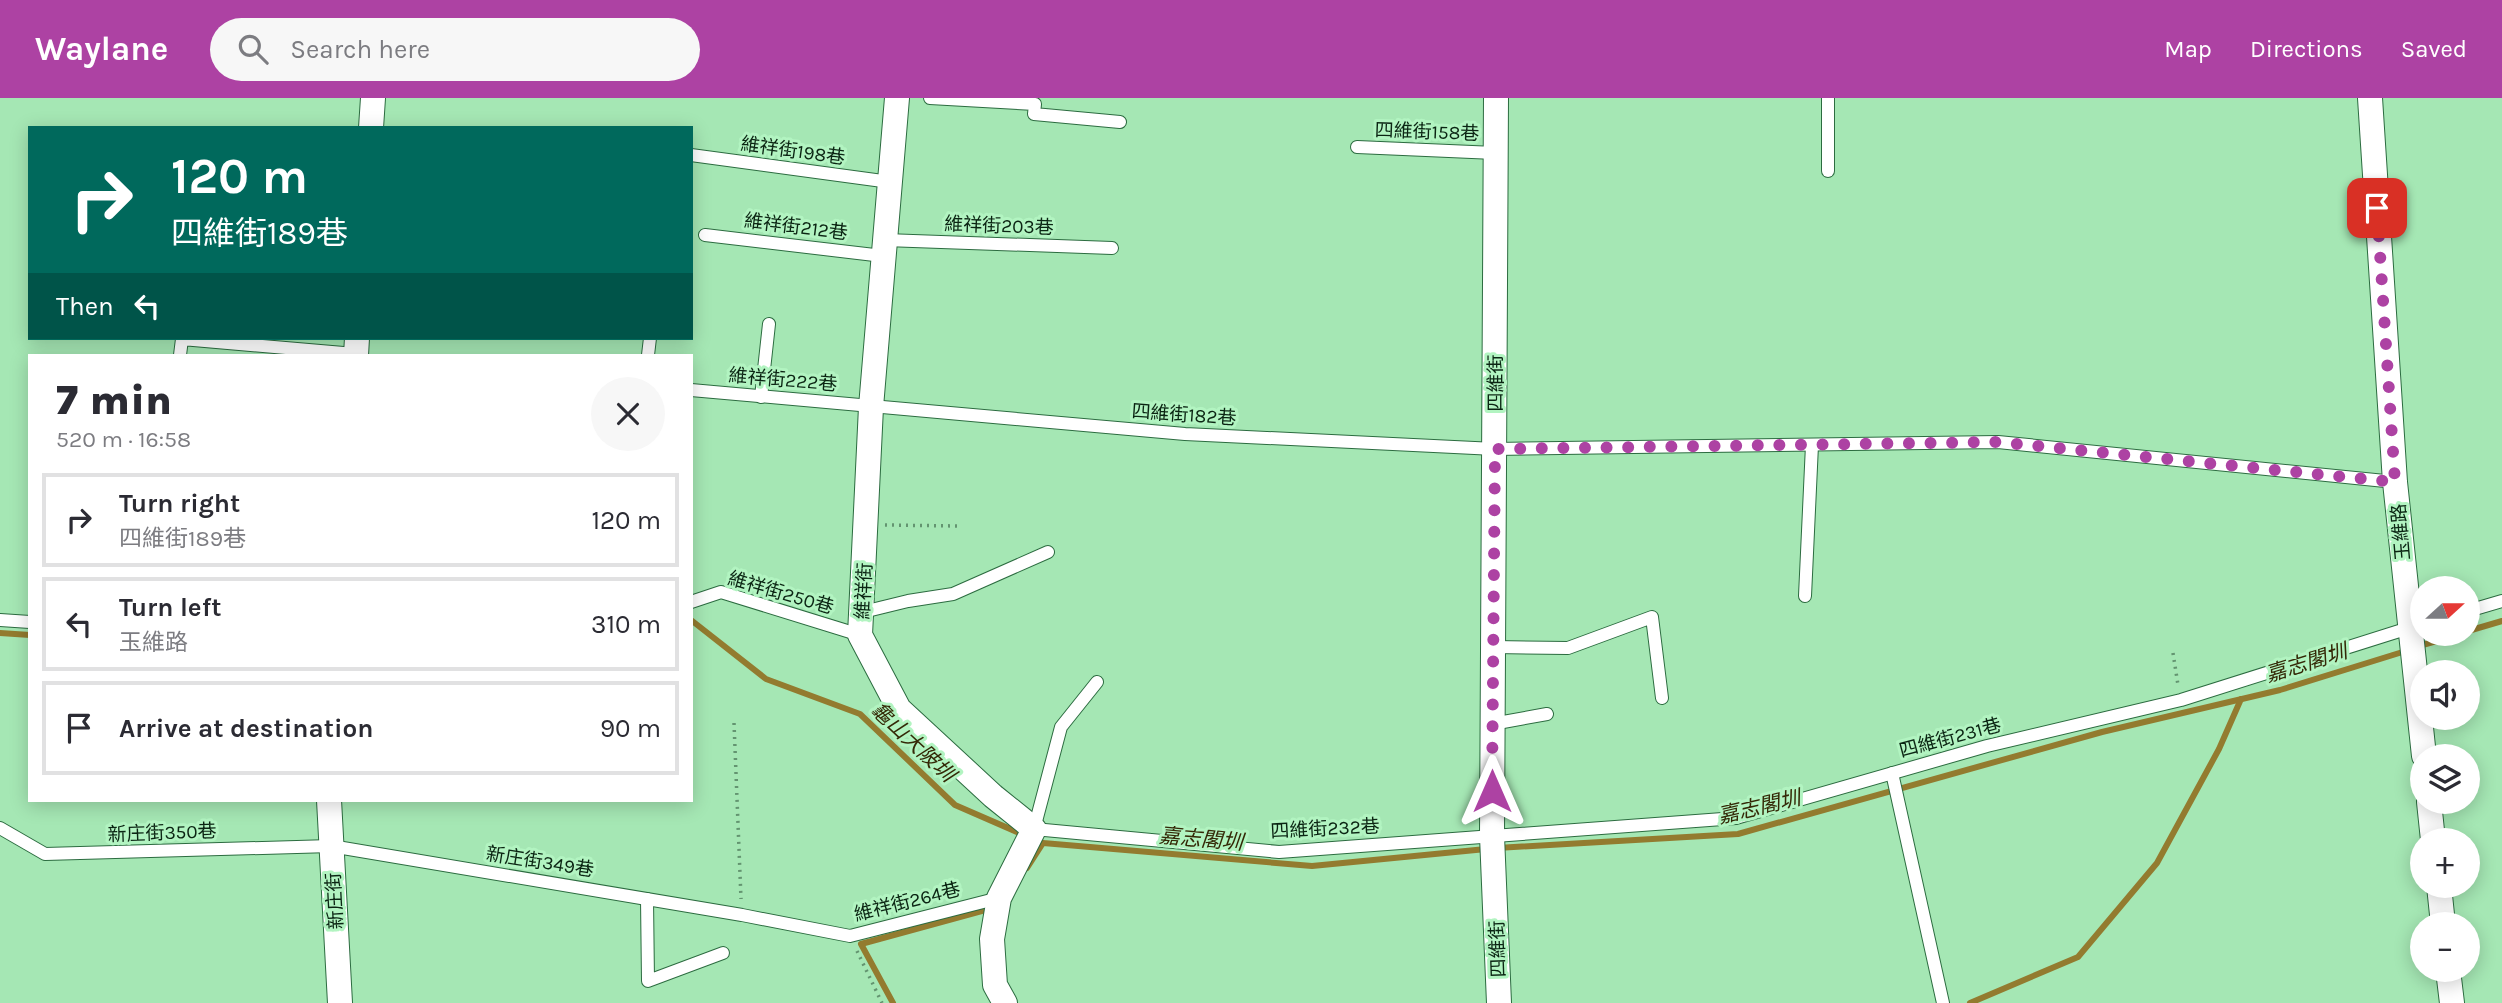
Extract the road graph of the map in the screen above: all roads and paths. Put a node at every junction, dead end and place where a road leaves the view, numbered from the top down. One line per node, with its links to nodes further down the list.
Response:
1 (373, 98): 8 (street)
2 (897, 98): 13 (street, 維祥街)
3 (930, 98): 7 (lane)
4 (1496, 98): 10 (street, 四維街)
5 (1828, 98): 12 (lane)
6 (2370, 98): 25 (street, 玉維路)
7 (1120, 122)
8 (370, 126)
9 (1357, 147): 10 (lane, 四維街158巷)
10 (1495, 153): 24 (street, 四維街)
11 (693, 155): 13 (lane, 維祥街198巷)
12 (1828, 171)
13 (890, 182): 15 (street, 維祥街)
14 (705, 235): 15 (lane, 維祥街212巷)
15 (884, 248): 16 (lane, 維祥街203巷); 22 (street, 維祥街)
16 (1112, 248)
17 (769, 324): 21 (lane)
18 (199, 340): 19 (lane)
19 (356, 349)
20 (693, 390): 21 (lane, 維祥街222巷)
21 (761, 397): 22 (lane, 維祥街222巷)
22 (871, 407): 24 (lane, 四維街182巷); 26 (street, 維祥街)
23 (1812, 445): 24 (lane, 四維街182巷); 25 (lane, 四維街182巷); 30 (lane)
24 (1495, 449): 39 (street, 四維街)
25 (2395, 482): 29 (street, 玉維路)
26 (866, 525): 27 (path); 36 (street, 維祥街)
27 (959, 526)
28 (1048, 552): 36 (lane)
29 (2410, 585)
30 (1805, 596)
31 (693, 601): 36 (lane, 維祥街250巷)
32 (2502, 601): 33 (lane)
33 (2480, 607)
34 (0, 620): 35 (lane)
35 (28, 622)
36 (861, 623): 51 (street, 維祥街)
37 (2410, 628): 43 (lane, 四維街231巷)
38 (2417, 646): 47 (street, 玉維路)
39 (1494, 647): 42 (lane); 46 (street, 四維街)
40 (2173, 653): 43 (path)
41 (1097, 682): 51 (lane)
42 (1662, 698)
43 (2181, 700): 48 (lane, 四維街231巷)
44 (1547, 714): 46 (lane)
45 (734, 723): 56 (path)
46 (1492, 724): 52 (street, 四維街)
47 (2423, 744)
48 (1892, 773): 52 (lane, 四維街231巷); 64 (lane)
49 (329, 802): 53 (street, 新庄街)
50 (0, 828): 53 (lane, 新庄街350巷)
51 (1034, 830): 52 (lane, 四維街232巷); 54 (street)
52 (1492, 836): 63 (street, 四維街)
53 (331, 846): 55 (lane, 新庄街349巷); 60 (street, 新庄街)
54 (999, 898): 57 (lane, 維祥街264巷); 62 (street)
55 (647, 899): 56 (lane, 新庄街349巷); 58 (lane)
56 (742, 915): 57 (lane, 維祥街264巷)
57 (850, 936): 61 (path)
58 (723, 953)
59 (2449, 982): 65 (street)
60 (340, 1003)
61 (882, 1003)
62 (1005, 1003)
63 (1499, 1003)
64 (1943, 1003)
65 (2452, 1003)

